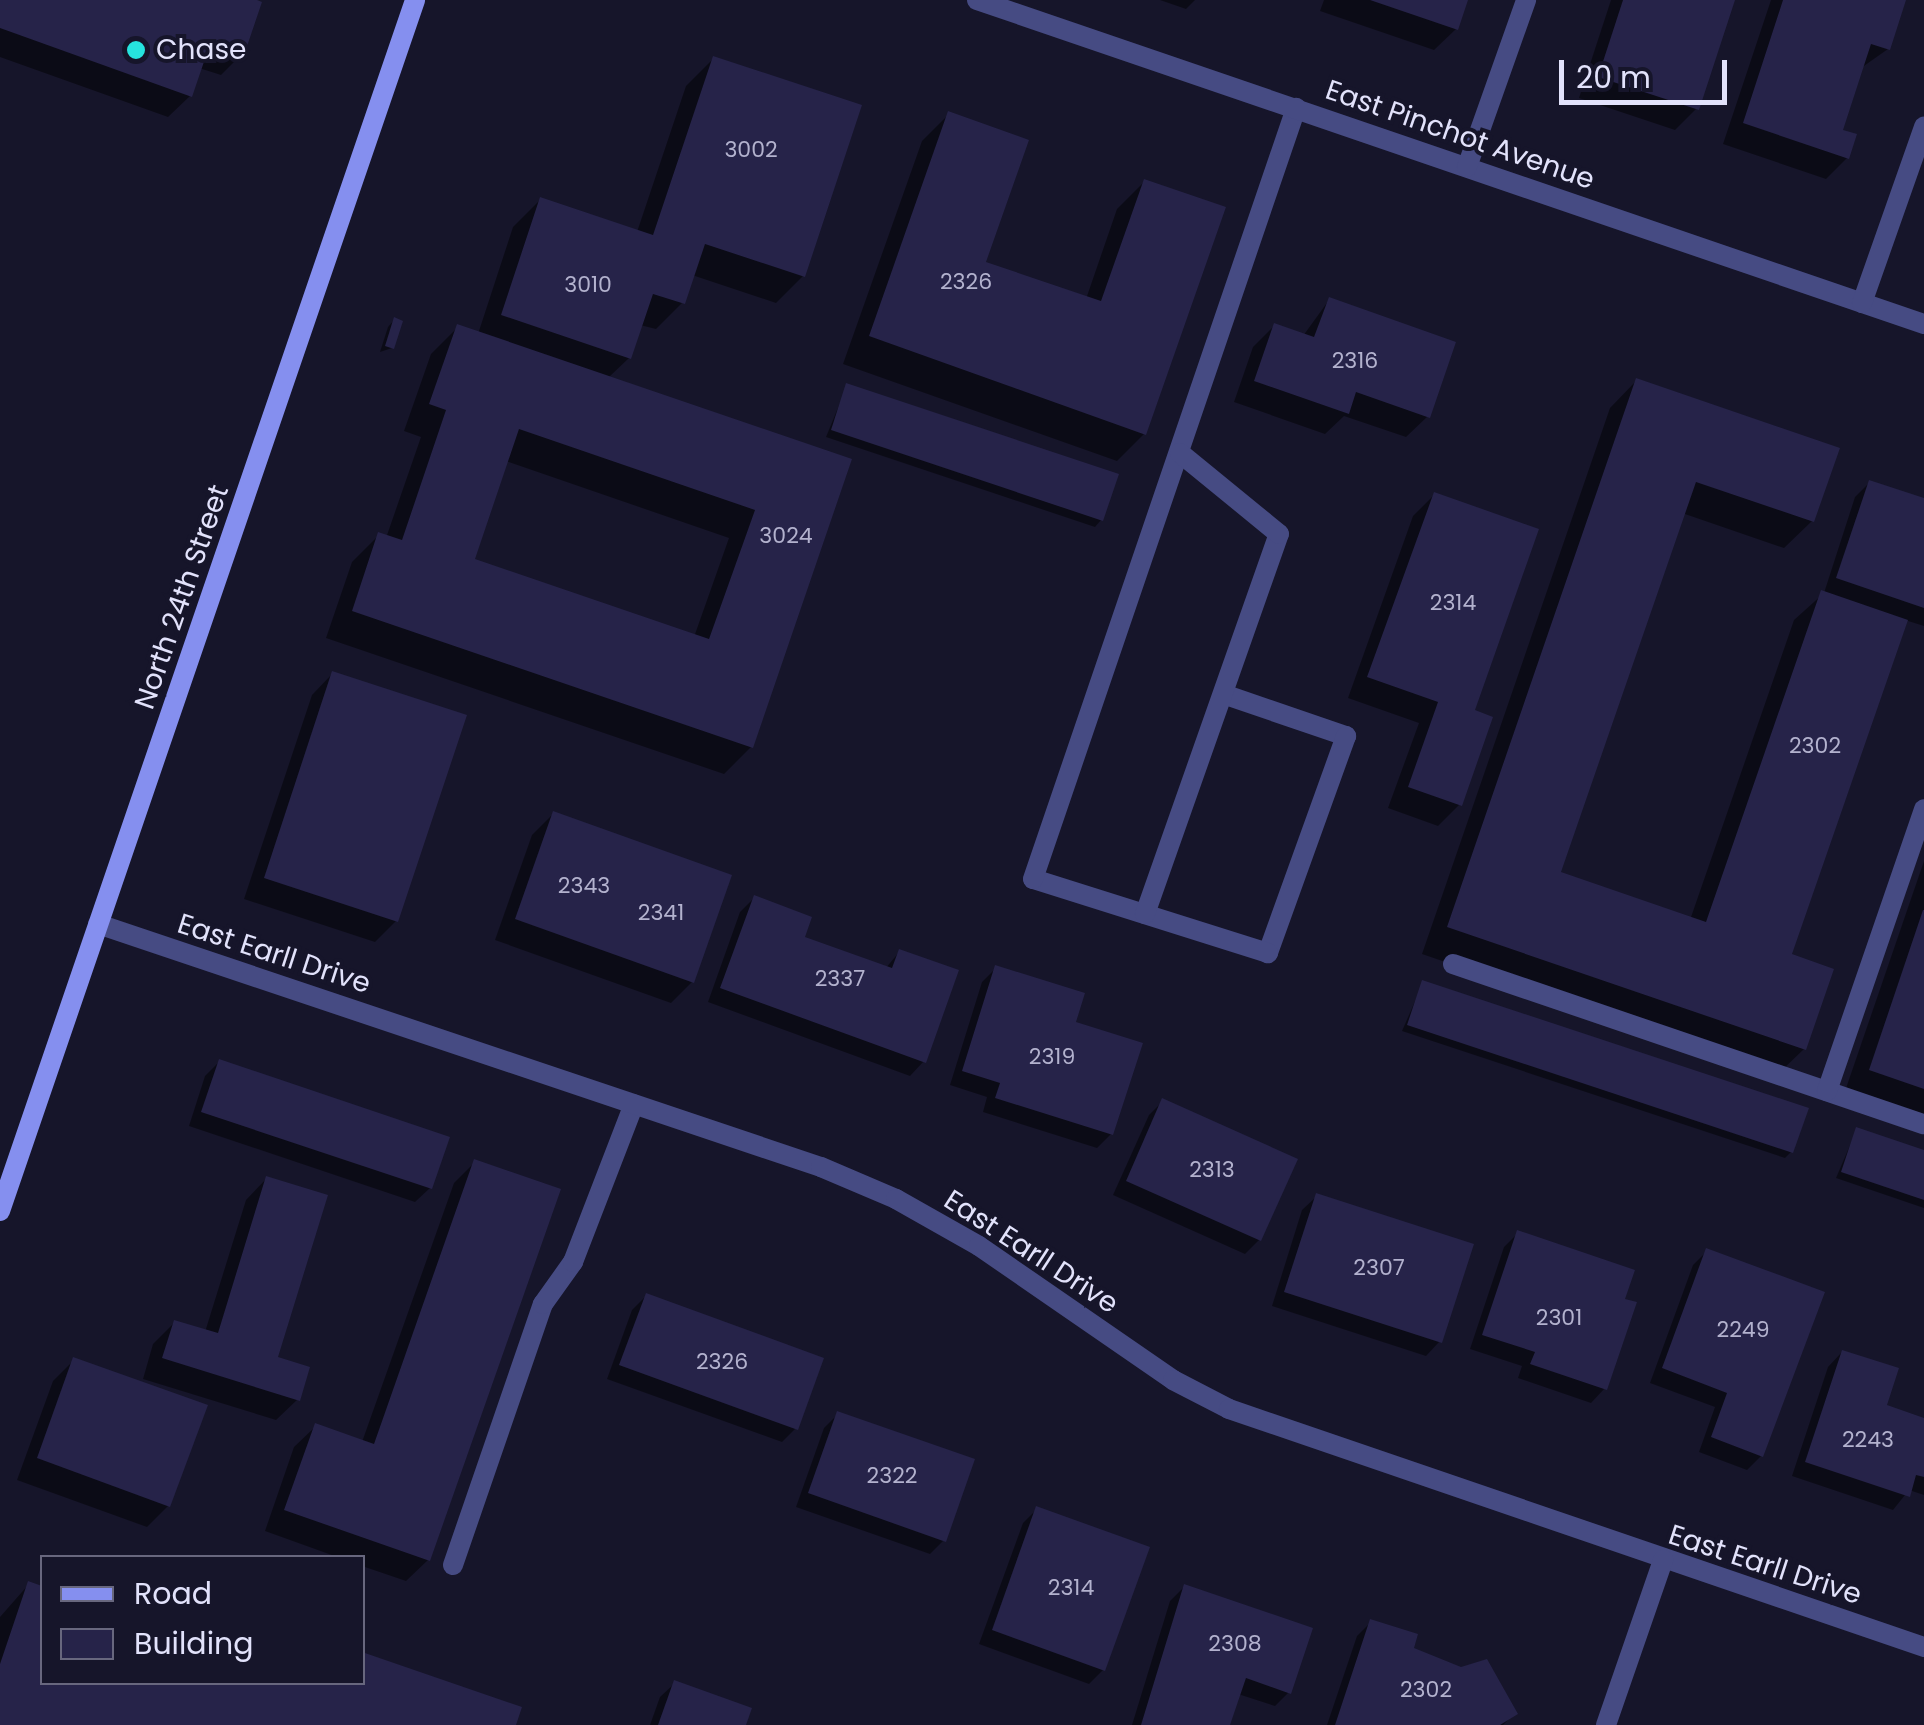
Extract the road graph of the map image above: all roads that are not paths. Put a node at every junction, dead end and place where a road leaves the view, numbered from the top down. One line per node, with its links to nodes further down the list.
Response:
1 (415, 0): 13 (main road, North 24th Street)
2 (977, 0): 4 (street, East Pinchot Avenue)
3 (1526, 0): 6 (street)
4 (1296, 108): 6 (street, East Pinchot Avenue); 9 (street)
5 (1924, 127): 7 (street)
6 (1467, 167): 7 (street, East Pinchot Avenue)
7 (1862, 303): 8 (street, East Pinchot Avenue)
8 (1924, 324)
9 (1180, 453): 10 (street); 12 (street)
10 (1226, 694): 12 (street); 12 (street)
11 (1924, 810): 15 (street)
12 (1145, 914)
13 (98, 924): 16 (street, East Earll Drive); 18 (main road, North 24th Street)
14 (1453, 964): 15 (street)
15 (1827, 1091): 17 (street)
16 (634, 1104): 19 (street, East Earll Drive); 20 (street)
17 (1924, 1124)
18 (0, 1212)
19 (1663, 1560): 21 (street, East Earll Drive); 22 (street)
20 (453, 1564)
21 (1924, 1647)
22 (1606, 1725)

